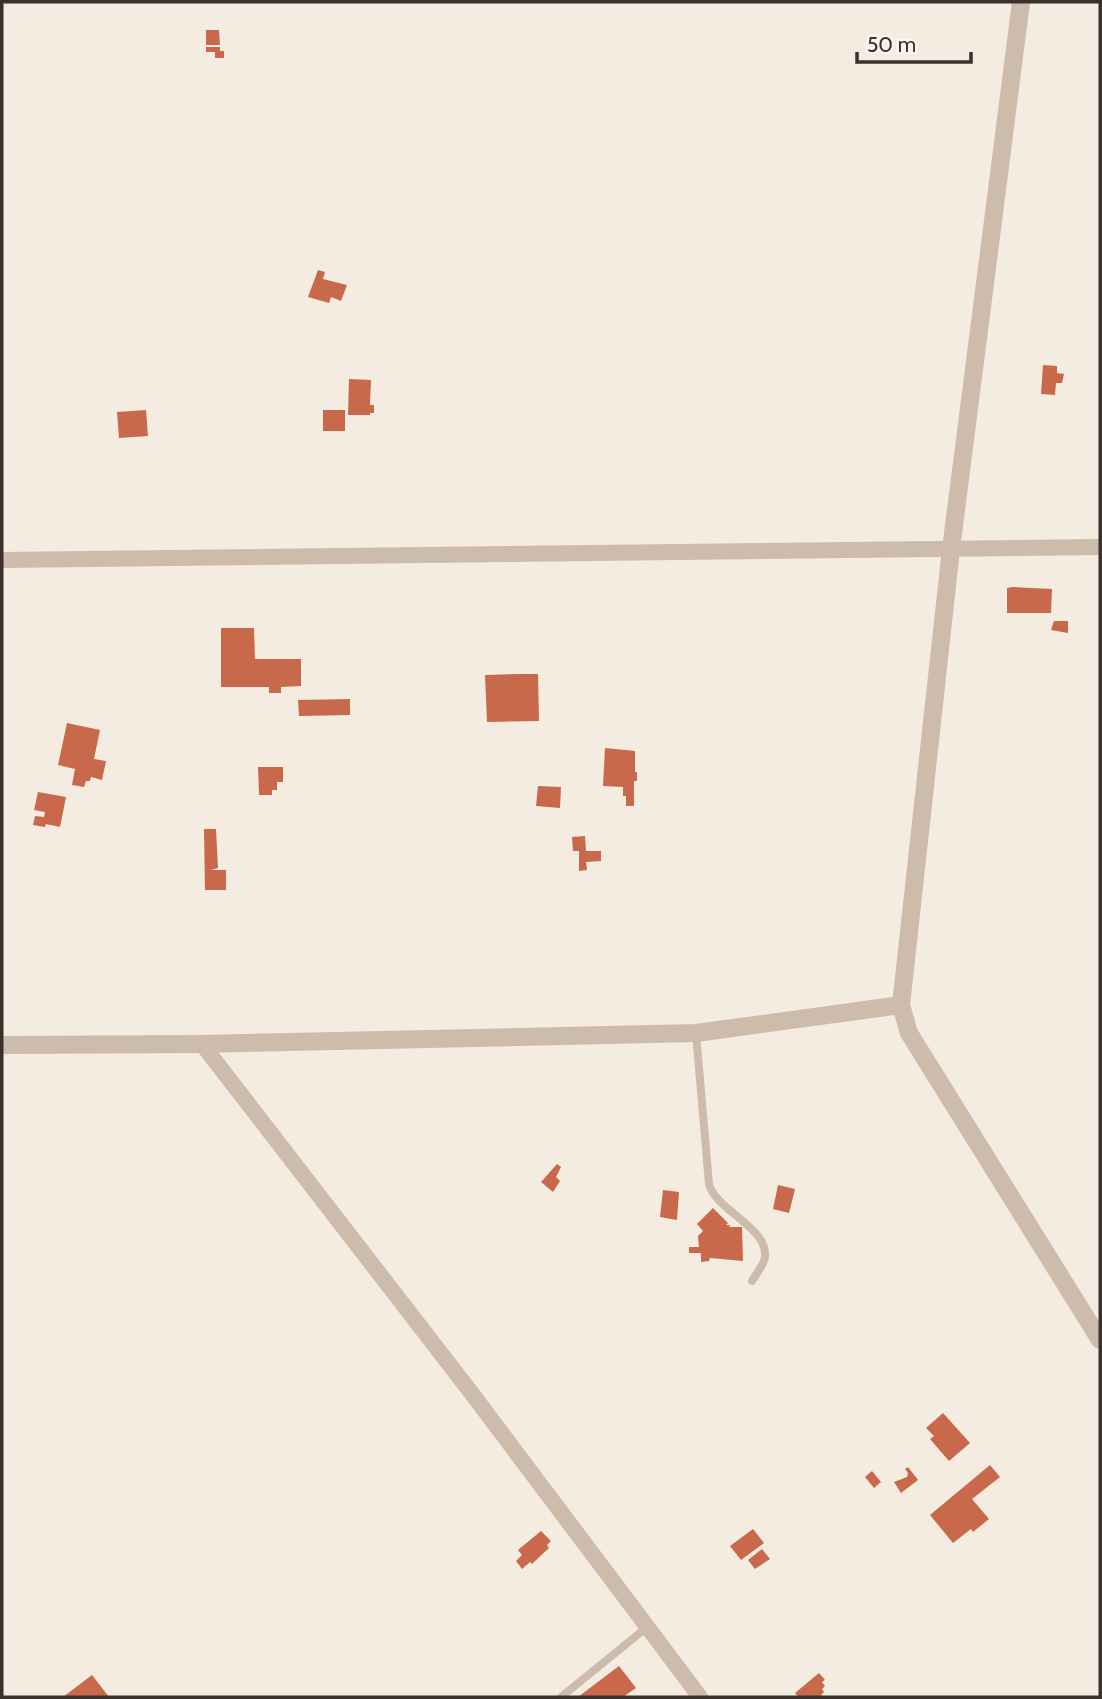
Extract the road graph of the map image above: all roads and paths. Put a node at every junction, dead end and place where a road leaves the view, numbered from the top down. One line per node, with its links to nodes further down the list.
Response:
1 (1021, 2): 3 (street)
2 (1100, 547): 3 (street)
3 (951, 549): 4 (street); 5 (street)
4 (2, 560)
5 (901, 1004): 6 (street); 10 (street)
6 (696, 1033): 7 (street); 9 (lane)
7 (202, 1044): 8 (street); 11 (street)
8 (2, 1045)
9 (751, 1281)
10 (1100, 1340)
11 (646, 1628): 12 (lane); 13 (street)
12 (561, 1697)
13 (700, 1697)

